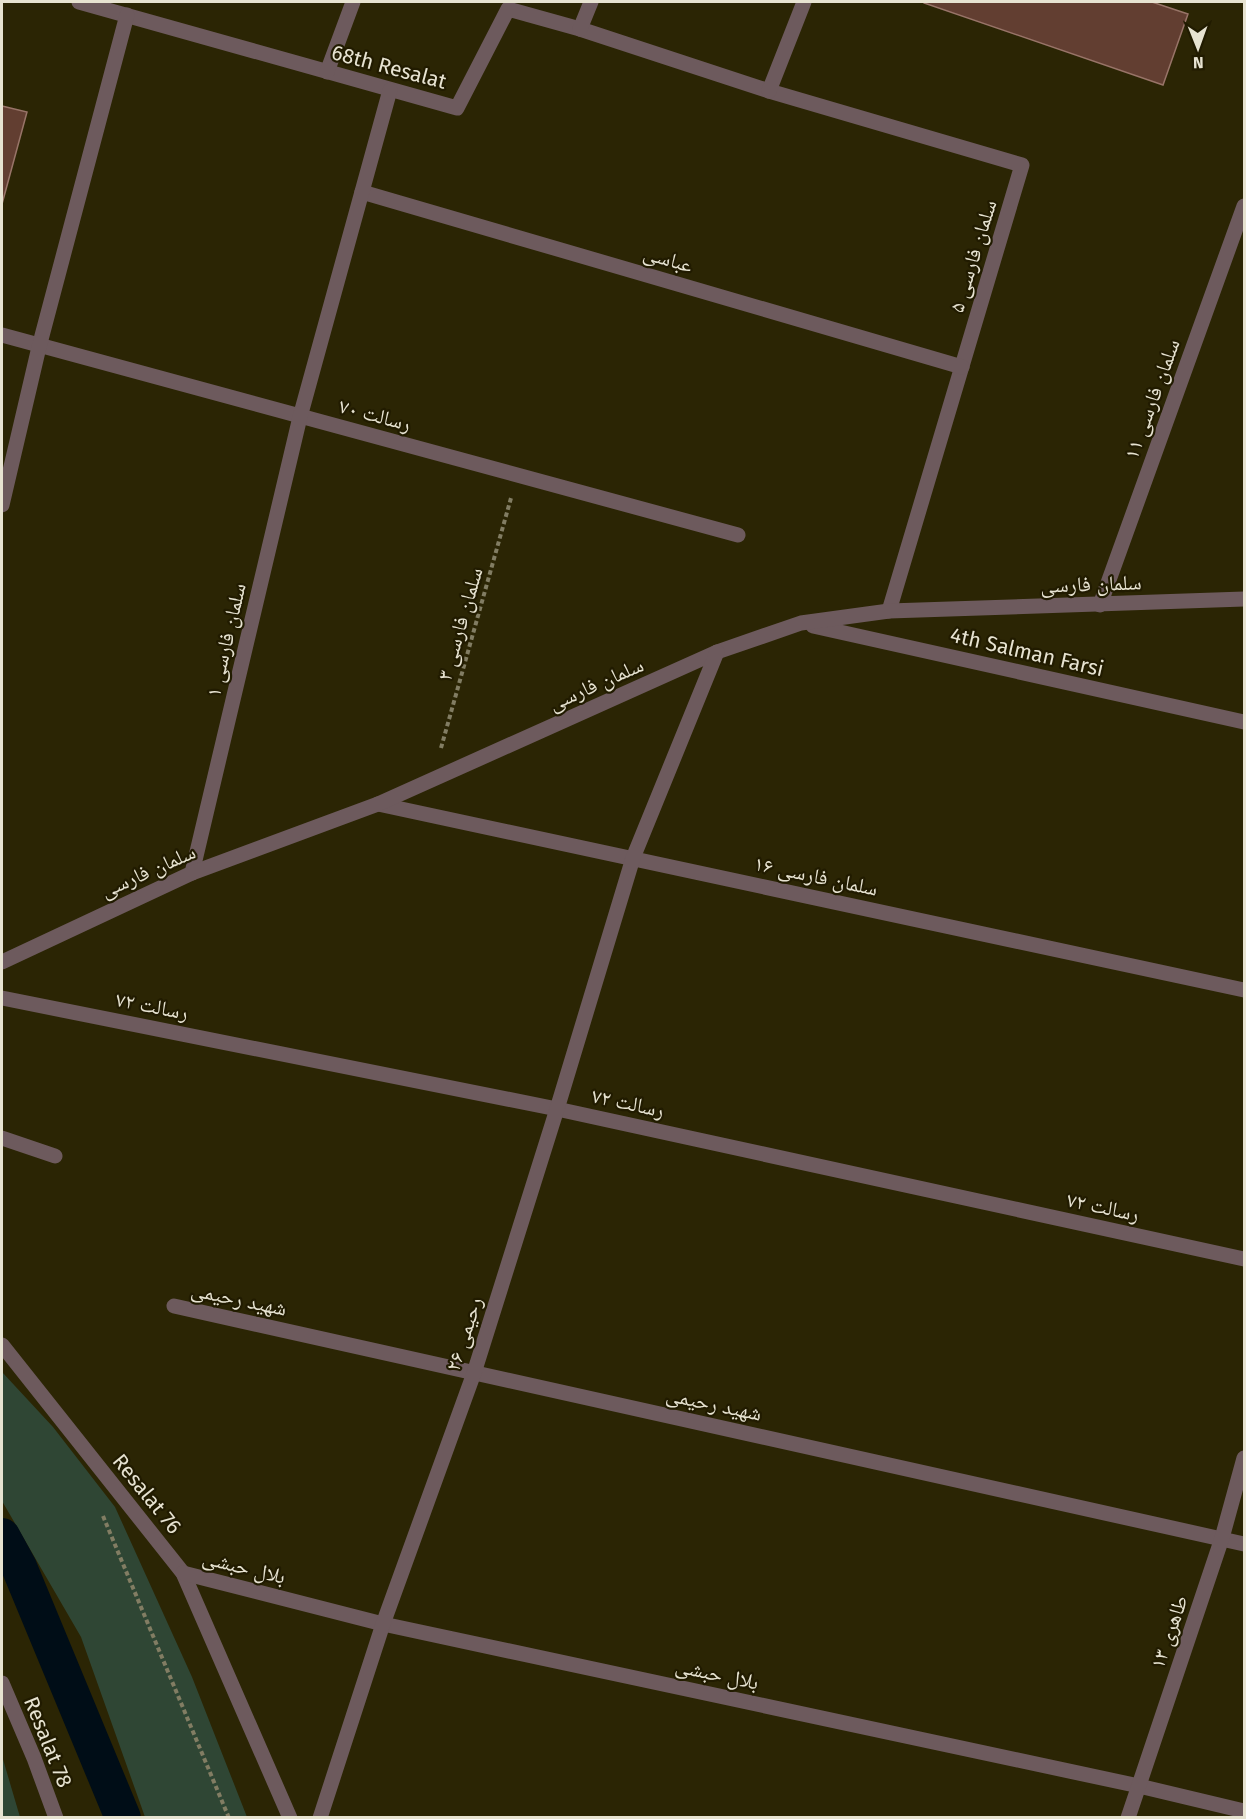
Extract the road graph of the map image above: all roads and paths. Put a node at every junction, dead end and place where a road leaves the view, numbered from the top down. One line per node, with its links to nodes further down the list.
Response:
1 (79, 2): 5 (street, 68th Resalat)
2 (353, 2): 7 (street)
3 (591, 2): 6 (street)
4 (804, 2): 9 (street)
5 (127, 15): 7 (street, 68th Resalat); 13 (street)
6 (580, 29): 8 (street, 68th Resalat); 9 (street, 68th Resalat)
7 (327, 72): 8 (street, 68th Resalat)
8 (390, 90): 10 (street, سلمان فارسی ۱)
9 (769, 91): 14 (street, سلمان فارسی ۵)
10 (362, 192): 14 (street, عباسی); 15 (street, سلمان فارسی ۱)
11 (1245, 206): 20 (street, سلمان فارسی ۱۱)
12 (2, 335): 13 (street, رسالت ۷۰)
13 (39, 347): 15 (street, رسالت ۷۰); 17 (street)
14 (962, 367): 21 (street, سلمان فارسی ۵)
15 (300, 417): 16 (street, رسالت ۷۰); 28 (street, سلمان فارسی ۱)
16 (518, 475): 18 (street, رسالت ۷۰); 25 (path, سلمان فارسی ۳)
17 (2, 505)
18 (738, 535)
19 (1245, 599): 20 (street, سلمان فارسی)
20 (1100, 605): 21 (street, سلمان فارسی)
21 (889, 611): 22 (street, سلمان فارسی)
22 (801, 623): 23 (street, سلمان فارسی); 24 (street, 4th Salman Farsi)
23 (717, 652): 25 (street, سلمان فارسی); 27 (street, رحیمی ۲۶)
24 (1245, 722)
25 (432, 780): 26 (street, سلمان فارسی)
26 (378, 804): 27 (street, سلمان فارسی ۱۶); 28 (street, سلمان فارسی)
27 (633, 858): 30 (street, سلمان فارسی ۱۶); 32 (street, رحیمی ۲۶)
28 (192, 873): 29 (street, سلمان فارسی)
29 (2, 962)
30 (1245, 990)
31 (2, 998): 32 (street, رسالت ۷۲)
32 (557, 1109): 35 (street, رسالت ۷۲); 38 (street, رحیمی ۲۶)
33 (2, 1138): 34 (street)
34 (55, 1156)
35 (1245, 1259)
36 (174, 1306): 38 (street, شهید رحیمی)
37 (2, 1345): 43 (street, Resalat 76)
38 (474, 1373): 41 (street, شهید رحیمی); 44 (street, رحیمی ۲۶)
39 (1245, 1458): 41 (street, طاهری ۱۳)
40 (101, 1512): 49 (path)
41 (1222, 1538): 42 (street, شهید رحیمی); 46 (street, طاهری ۱۳)
42 (1245, 1544)
43 (183, 1573): 44 (street, بلال حبشی); 50 (street, Resalat 76)
44 (383, 1624): 46 (street, بلال حبشی); 51 (street, رحیمی ۲۶)
45 (2, 1683): 48 (street, Resalat 78)
46 (1139, 1786): 47 (street, بلال حبشی); 52 (street, طاهری ۱۳)
47 (1245, 1811)
48 (56, 1818)
49 (229, 1818)
50 (290, 1818)
51 (320, 1818)
52 (1128, 1818)

